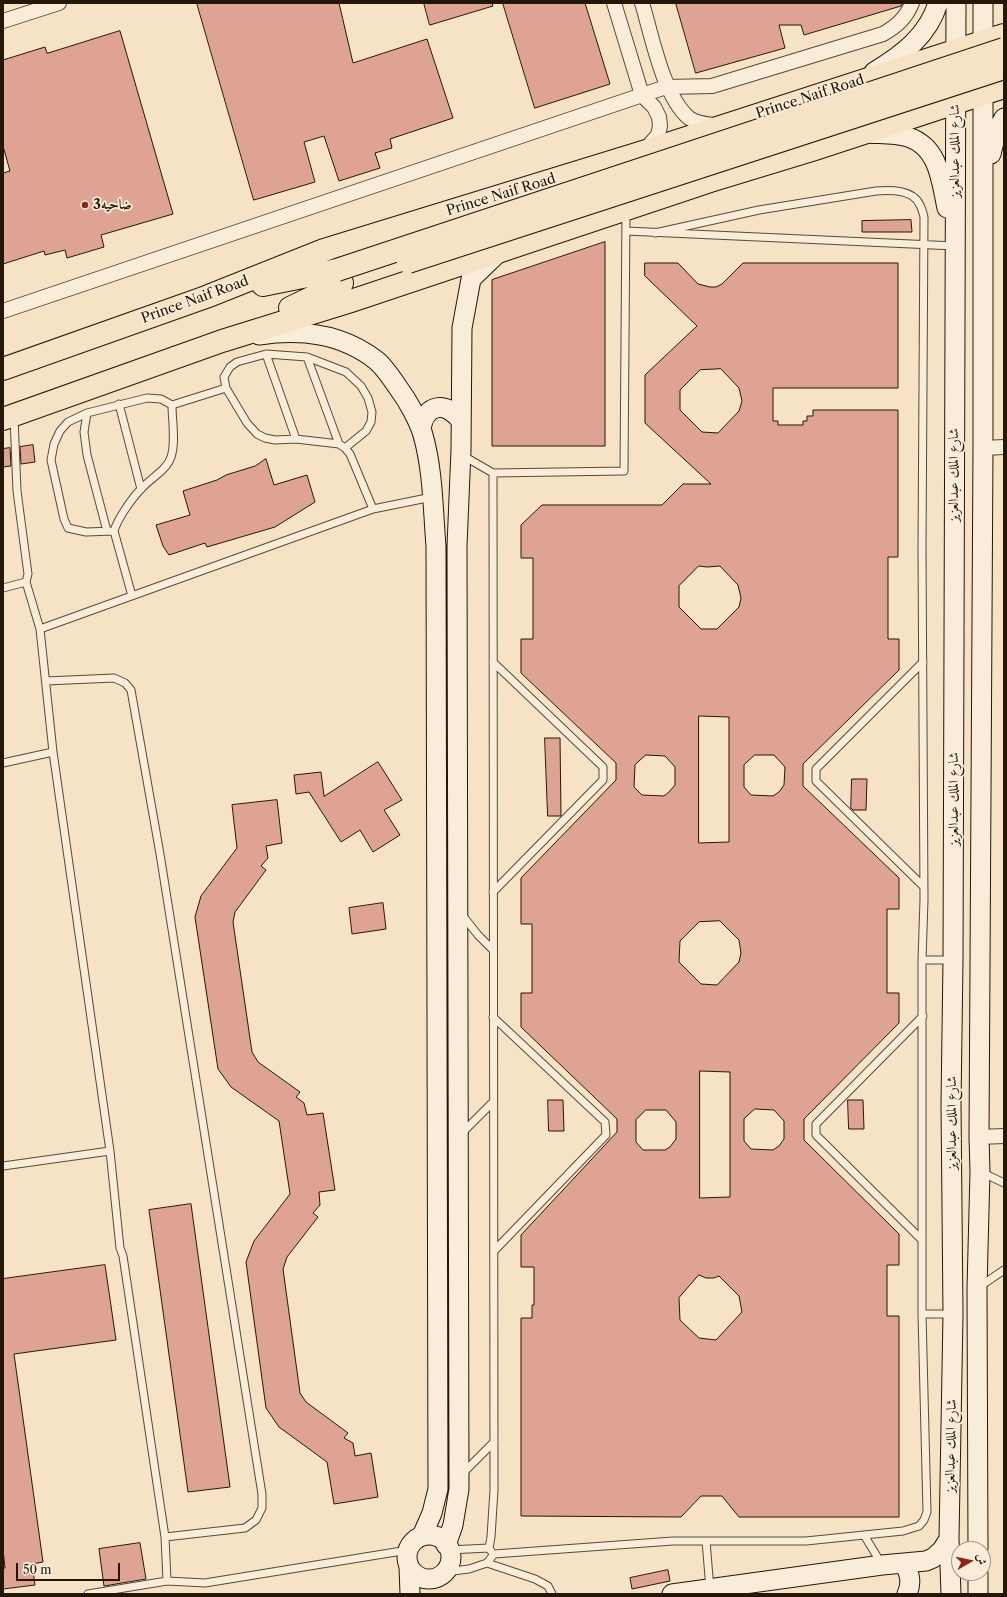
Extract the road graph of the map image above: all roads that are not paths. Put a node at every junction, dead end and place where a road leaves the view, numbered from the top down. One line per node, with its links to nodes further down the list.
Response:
1 (59, 3): 8 (street)
2 (614, 3): 17 (street)
3 (642, 3): 15 (street)
4 (912, 3): 15 (street)
5 (938, 3): 14 (street)
6 (956, 3): 12 (street, شارع الملك عبدالعزيز)
7 (983, 3): 10 (street, شارع الملك عبدالعزيز)
8 (3, 21)
9 (1004, 35): 10 (main road, Prince Naif Road)
10 (984, 42): 12 (main road, Prince Naif Road); 16 (street, شارع الملك عبدالعزيز)
11 (1004, 49): 32 (main road, bridge)
12 (956, 50): 14 (main road, Prince Naif Road); 19 (street, شارع الملك عبدالعزيز)
13 (1004, 68): 32 (main road, bridge)
14 (854, 83): 18 (main road, Prince Naif Road)
15 (666, 87): 17 (street); 21 (street)
16 (994, 90): 19 (main road); 25 (street, شارع الملك عبدالعزيز)
17 (642, 94): 24 (street); 34 (street)
18 (795, 103): 21 (main road, Prince Naif Road); 23 (main road)
19 (956, 103): 22 (main road); 30 (street, شارع الملك عبدالعزيز)
20 (1004, 118): 25 (street)
21 (720, 126): 24 (main road, Prince Naif Road)
22 (864, 132): 23 (main road); 30 (street)
23 (815, 149): 26 (main road)
24 (643, 152): 33 (main road, Prince Naif Road)
25 (984, 183): 49 (street, شارع الملك عبدالعزيز)
26 (626, 209): 27 (lane); 31 (main road)
27 (626, 231): 28 (lane); 51 (lane)
28 (655, 232): 29 (lane); 29 (lane)
29 (924, 244): 30 (lane); 61 (lane)
30 (955, 246): 72 (street, شارع الملك عبدالعزيز)
31 (500, 251): 35 (main road); 44 (street)
32 (339, 276): 33 (main road); 35 (main road)
33 (206, 297): 38 (main road, Prince Naif Road)
34 (3, 311)
35 (222, 341): 43 (main road); 45 (street)
36 (266, 354): 37 (lane); 39 (lane); 46 (lane)
37 (307, 357): 47 (lane); 47 (lane)
38 (3, 369)
39 (226, 388): 41 (lane); 46 (lane)
40 (120, 404): 41 (lane); 42 (lane); 52 (lane)
41 (172, 405): 52 (lane)
42 (87, 413): 55 (lane); 55 (lane)
43 (8, 417): 56 (lane)
44 (461, 421): 45 (street); 50 (street)
45 (421, 429): 53 (street)
46 (296, 439): 47 (lane)
47 (342, 446): 54 (lane)
48 (1004, 447): 49 (street)
49 (983, 448): 77 (street, شارع الملك عبدالعزيز)
50 (461, 450): 51 (lane); 67 (street)
51 (493, 473): 60 (lane)
52 (141, 489): 55 (lane)
53 (432, 497): 54 (lane); 92 (street)
54 (373, 510): 58 (lane)
55 (110, 531): 58 (lane)
56 (26, 582): 57 (lane); 59 (lane)
57 (3, 588)
58 (132, 596): 59 (lane)
59 (40, 629): 62 (lane)
60 (493, 662): 66 (lane); 66 (lane)
61 (923, 662): 65 (lane); 65 (lane)
62 (46, 682): 63 (lane); 93 (lane)
63 (53, 752): 64 (lane); 79 (lane)
64 (3, 763)
65 (924, 886): 71 (lane)
66 (493, 892): 68 (lane)
67 (458, 906): 69 (lane); 78 (street)
68 (493, 932): 69 (lane); 70 (lane)
69 (478, 935): 70 (lane)
70 (493, 950): 74 (lane)
71 (922, 960): 72 (lane); 73 (lane)
72 (953, 960): 88 (street, شارع الملك عبدالعزيز)
73 (923, 1016): 83 (lane); 83 (lane)
74 (493, 1017): 75 (lane); 84 (lane)
75 (493, 1102): 78 (lane); 84 (lane)
76 (1004, 1136): 77 (street)
77 (979, 1137): 81 (street, شارع الملك عبدالعزيز)
78 (458, 1148): 90 (street)
79 (110, 1151): 80 (lane); 93 (lane)
80 (3, 1166)
81 (980, 1172): 82 (lane); 86 (street, شارع الملك عبدالعزيز)
82 (1004, 1183)
83 (922, 1240): 87 (lane)
84 (494, 1251): 89 (lane)
85 (1004, 1270): 86 (lane)
86 (977, 1288): 96 (street, شارع الملك عبدالعزيز)
87 (922, 1314): 88 (lane); 91 (lane)
88 (953, 1314): 94 (street, شارع الملك عبدالعزيز)
89 (494, 1442): 90 (lane); 98 (lane)
90 (459, 1489): 97 (street)
91 (864, 1535): 95 (lane); 102 (lane)
92 (422, 1536): 97 (street); 99 (street)
93 (165, 1537): 103 (lane)
94 (949, 1539): 101 (street); 112 (street, شارع الملك عبدالعزيز)
95 (706, 1541): 98 (lane); 106 (lane)
96 (978, 1541)
97 (448, 1547): 98 (lane); 105 (street)
98 (491, 1551): 100 (lane)
99 (408, 1558): 103 (lane); 105 (street); 108 (street)
100 (487, 1563): 105 (lane); 109 (lane)
101 (904, 1563): 102 (street); 111 (street)
102 (882, 1565): 106 (street)
103 (167, 1581): 107 (lane)
104 (978, 1581): 113 (street)
105 (438, 1582)
106 (710, 1589): 110 (street)
107 (88, 1594)
108 (410, 1594)
109 (552, 1594)
110 (672, 1594)
111 (907, 1594)
112 (950, 1594)
113 (978, 1594)

